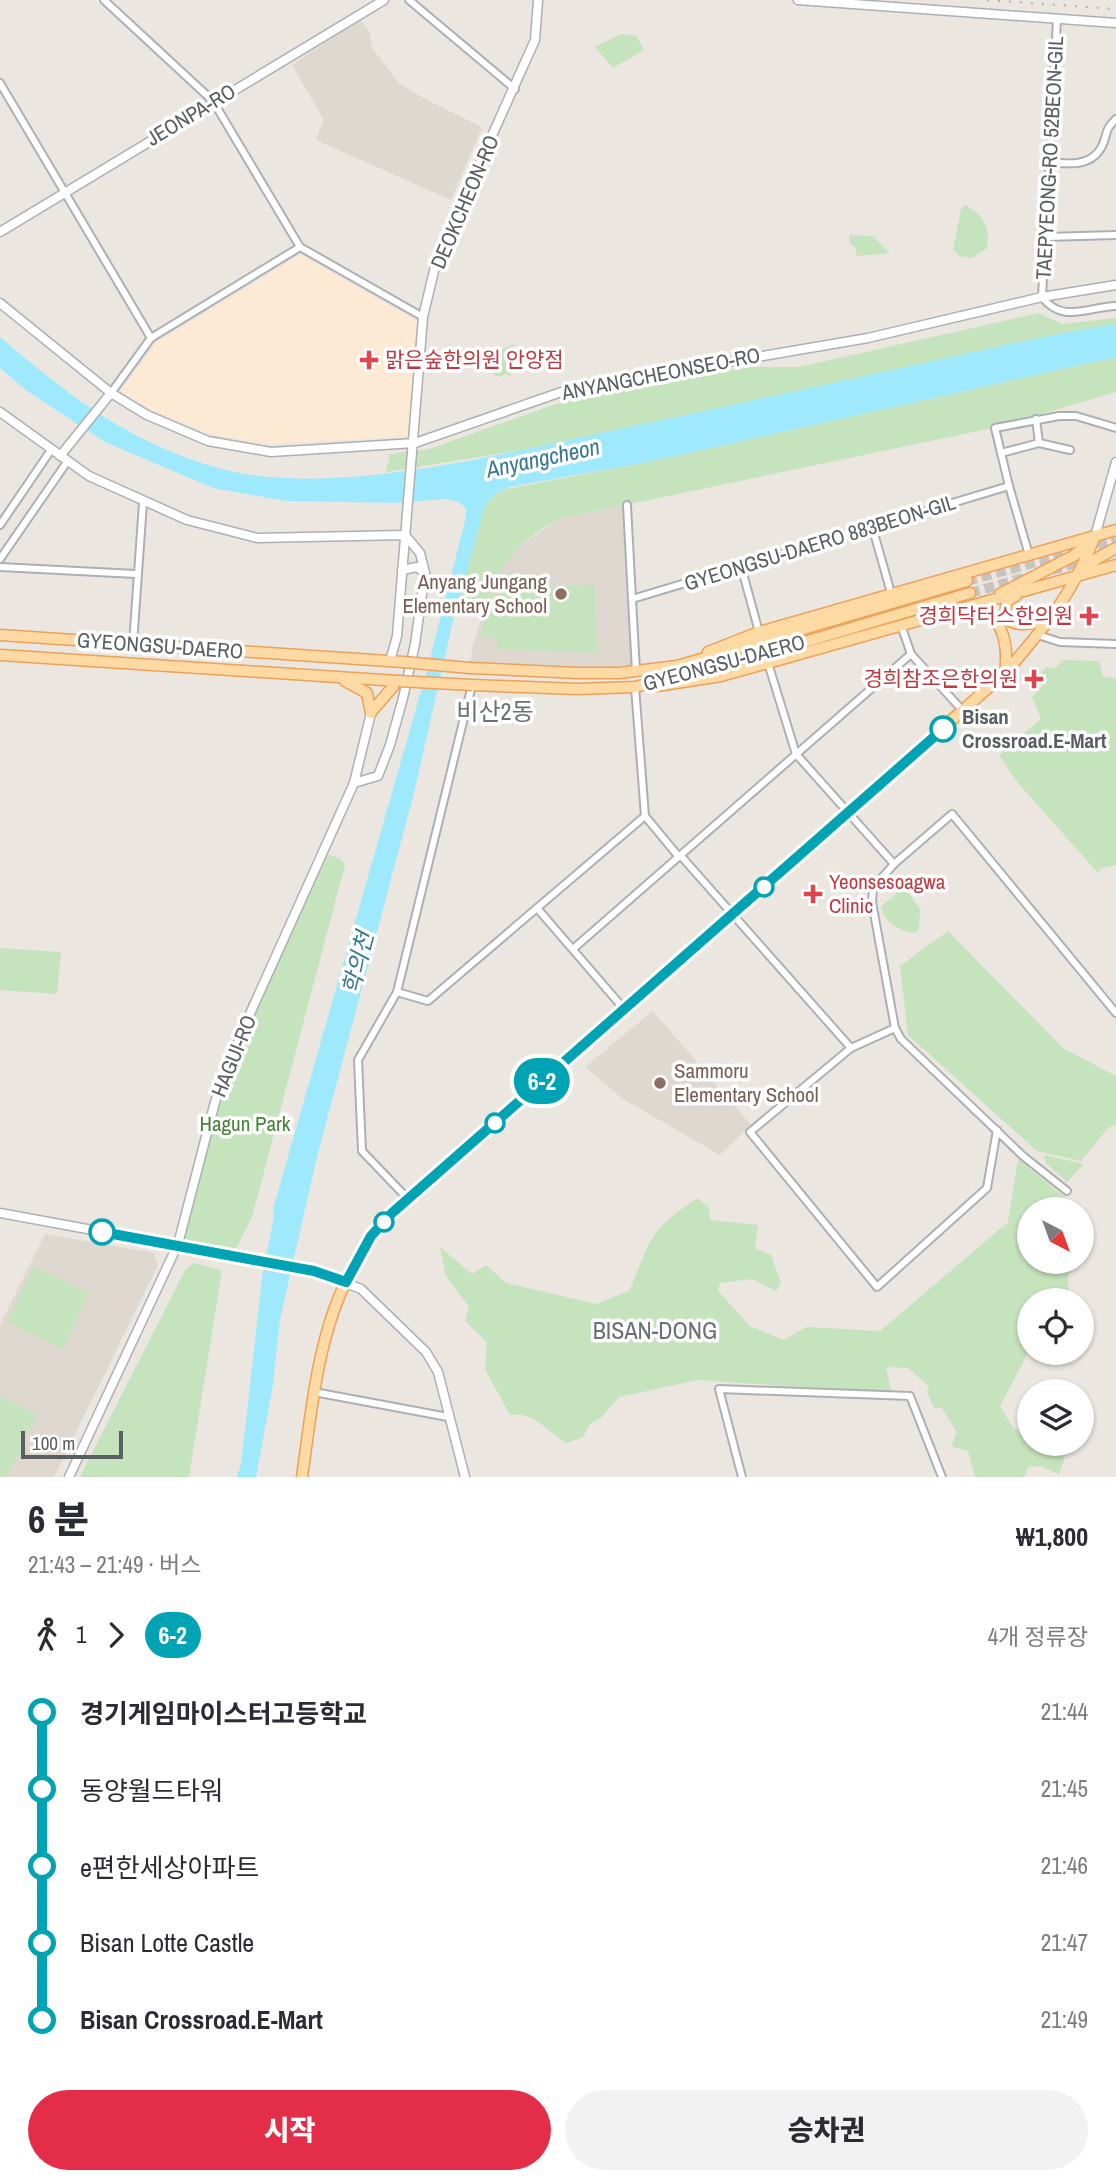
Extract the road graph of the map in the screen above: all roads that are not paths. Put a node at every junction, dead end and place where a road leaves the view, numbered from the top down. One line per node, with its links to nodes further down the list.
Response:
1 (104, 0): 10 (street)
2 (384, 0): 10 (street, JEONPA-RO)
3 (409, 0): 9 (street)
4 (538, 0): 9 (street, DEOKCHEON-RO)
5 (798, 0): 6 (street)
6 (1058, 19): 7 (street); 12 (street, TAEPYEONG-RO 52BEON-GIL)
7 (1116, 23)
8 (0, 83): 13 (street)
9 (515, 89): 22 (street, DEOKCHEON-RO)
10 (213, 101): 13 (street, JEONPA-RO); 17 (street)
11 (1116, 119): 12 (street)
12 (1049, 162): 16 (street, TAEPYEONG-RO 52BEON-GIL)
13 (65, 192): 14 (street, JEONPA-RO); 23 (street)
14 (0, 232)
15 (1116, 235): 16 (street)
16 (1045, 237): 19 (street, TAEPYEONG-RO 52BEON-GIL)
17 (300, 247): 22 (street); 23 (street)
18 (1116, 285): 19 (street, ANYANGCHEONSEO-RO)
19 (1042, 297): 21 (street); 28 (street, ANYANGCHEONSEO-RO)
20 (0, 303): 24 (street, ANYANGCHEONSEO-RO)
21 (1116, 306)
22 (423, 317): 28 (street, DEOKCHEON-RO)
23 (151, 338): 24 (street)
24 (111, 393): 28 (street, ANYANGCHEONSEO-RO); 33 (street)
25 (0, 412): 30 (street)
26 (1035, 419): 27 (street); 29 (street); 32 (street)
27 (1116, 428)
28 (415, 443): 41 (street, DEOKCHEON-RO)
29 (1039, 443): 31 (street); 32 (street)
30 (51, 450): 33 (street); 38 (street)
31 (1070, 450)
32 (1001, 453): 35 (street)
33 (63, 459): 36 (street); 45 (street)
34 (1116, 463): 42 (street)
35 (1009, 486): 39 (street, GYEONGSU-DAERO 883BEON-GIL); 44 (street)
36 (143, 503): 41 (street); 51 (street)
37 (627, 505): 57 (street)
38 (0, 525)
39 (872, 526): 47 (street, GYEONGSU-DAERO 883BEON-GIL); 55 (street)
40 (1116, 530): 42 (main road)
41 (405, 535): 49 (street); 50 (street)
42 (1095, 536): 44 (main road); 52 (main road); 54 (main road)
43 (1116, 548): 52 (main road)
44 (1029, 555): 54 (main road); 55 (main road)
45 (0, 559)
46 (1116, 565): 52 (main road)
47 (741, 566): 57 (street, GYEONGSU-DAERO 883BEON-GIL); 61 (street)
48 (0, 567): 51 (street)
49 (402, 570): 50 (street); 68 (street)
50 (425, 573): 80 (street)
51 (136, 574): 64 (street)
52 (1080, 575): 54 (main road); 59 (main road)
53 (967, 581): 70 (main road, GYEONGSU-DAERO)
54 (1019, 589): 58 (main road); 59 (main road)
55 (891, 593): 61 (main road)
56 (970, 593): 76 (main road, GYEONGSU-DAERO)
57 (632, 599): 71 (street)
58 (981, 603): 60 (main road); 72 (main road)
59 (1052, 617): 63 (main road)
60 (901, 625): 66 (street); 69 (main road)
61 (759, 632): 70 (main road)
62 (0, 635): 64 (main road, GYEONGSU-DAERO)
63 (1038, 635): 65 (street); 72 (main road)
64 (133, 644): 68 (main road, GYEONGSU-DAERO)
65 (1116, 644)
66 (911, 654): 77 (street); 79 (street)
67 (0, 655): 73 (main road, GYEONGSU-DAERO)
68 (390, 661): 71 (main road, GYEONGSU-DAERO, bridge)
69 (768, 663): 76 (main road); 79 (street)
70 (677, 666): 71 (main road, GYEONGSU-DAERO)
71 (636, 671)
72 (1005, 673): 77 (main road)
73 (341, 679): 74 (main road, GYEONGSU-DAERO); 78 (main road)
74 (398, 681): 75 (main road, GYEONGSU-DAERO, bridge); 78 (main road)
75 (472, 685): 76 (main road, GYEONGSU-DAERO); 88 (street)
76 (635, 687): 82 (street)
77 (963, 711): 81 (main road)
78 (371, 713): 80 (street, HAGUI-RO)
79 (796, 754): 81 (street); 83 (street)
80 (354, 783): 97 (street, HAGUI-RO)
81 (847, 814): 84 (street); 86 (main road)
82 (645, 816): 83 (street); 85 (street)
83 (680, 857): 86 (street); 87 (street)
84 (894, 864): 90 (street); 91 (street)
85 (537, 908): 87 (street); 88 (street)
86 (732, 915): 89 (main road); 92 (street)
87 (573, 948): 89 (street)
88 (397, 992): 95 (street)
89 (624, 1009): 95 (main road)
90 (1116, 1013)
91 (895, 1028): 92 (street); 93 (street)
92 (851, 1048): 93 (street)
93 (997, 1130): 94 (street)
94 (1067, 1191)
95 (408, 1199): 98 (main road)
96 (0, 1213): 97 (street)
97 (178, 1244): 98 (street); 101 (street, HAGUI-RO)
98 (346, 1282): 99 (main road); 100 (street)
99 (314, 1392): 100 (street); 102 (main road)
100 (448, 1417): 103 (street)
101 (69, 1477)
102 (302, 1477)
103 (465, 1477)
104 (742, 1477): 105 (street)
105 (942, 1477)

